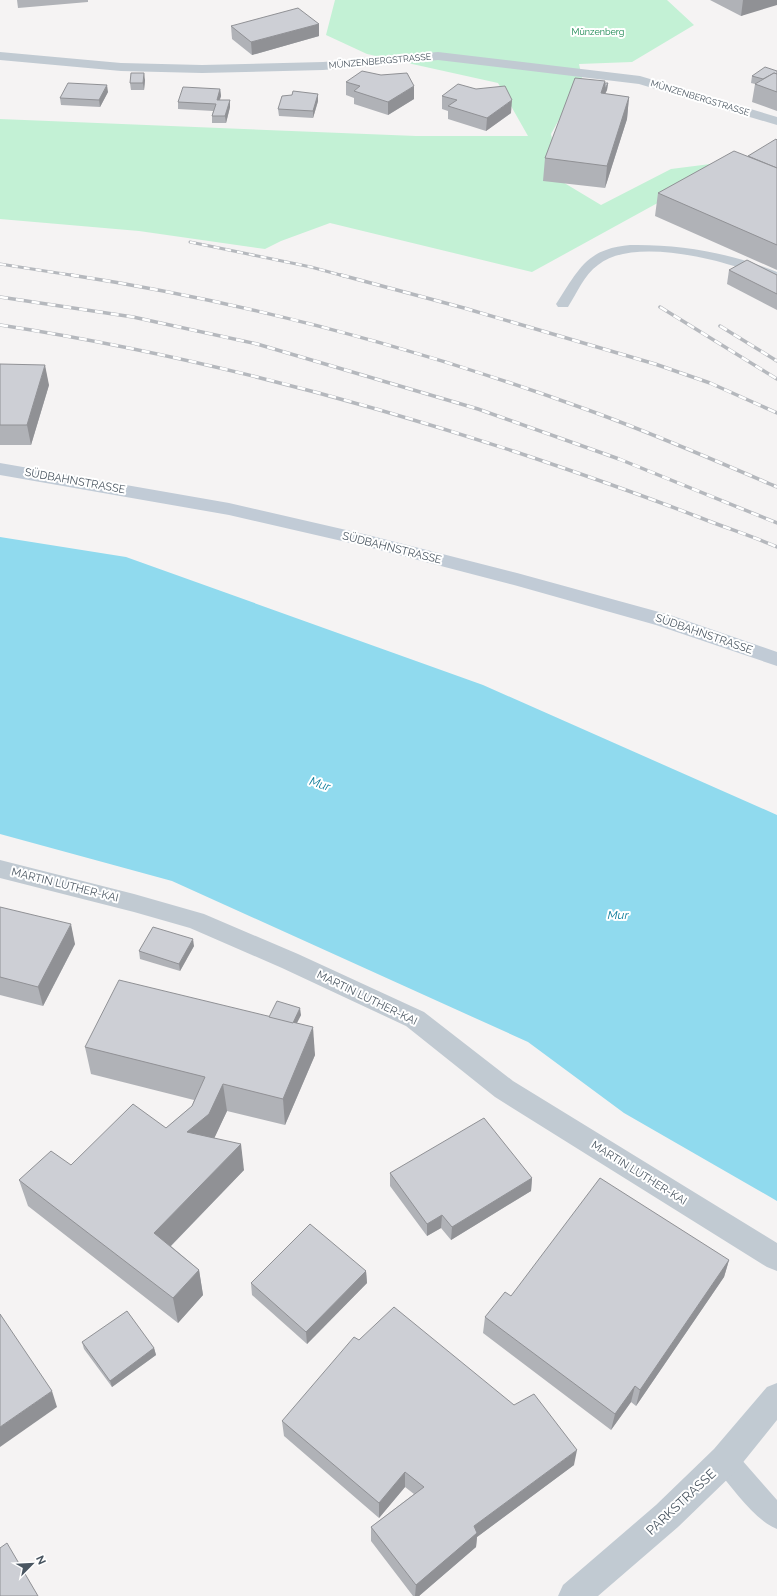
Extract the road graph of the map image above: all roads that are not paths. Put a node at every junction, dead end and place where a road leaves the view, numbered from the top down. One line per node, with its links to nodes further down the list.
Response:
1 (0, 56): 2 (street, MÜNZENBERGSTRASSE)
2 (777, 121)
3 (777, 277): 4 (lane)
4 (563, 304)
5 (0, 468): 6 (main road, SÜDBAHNSTRASSE)
6 (777, 659)
7 (0, 869): 8 (street, MARTIN LUTHER-KAI)
8 (777, 1258)
9 (777, 1397): 10 (street, PARKSTRASSE)
10 (725, 1460): 11 (lane); 12 (street, PARKSTRASSE)
11 (777, 1517)
12 (574, 1596)

